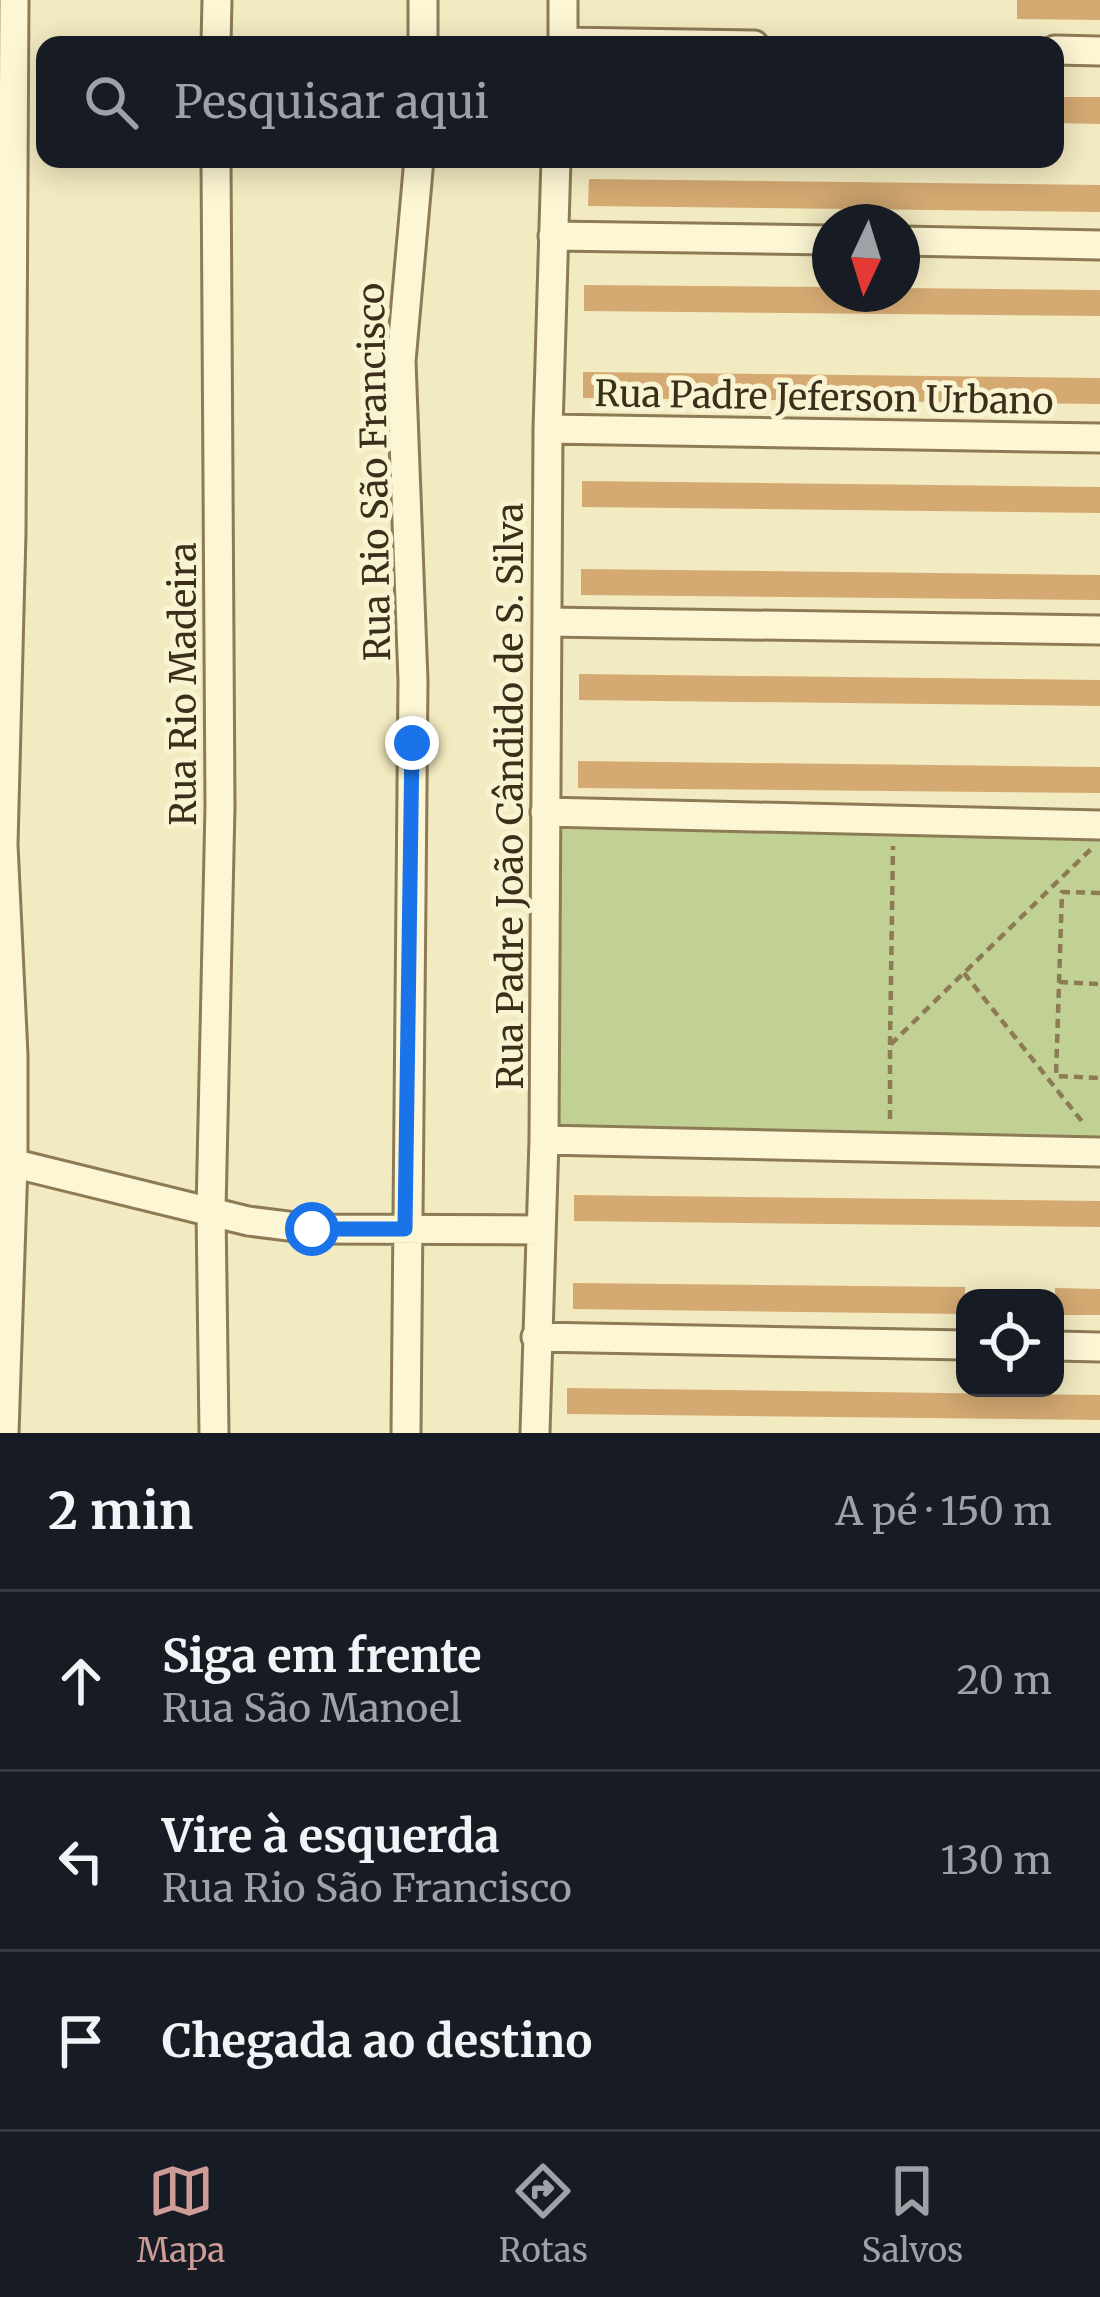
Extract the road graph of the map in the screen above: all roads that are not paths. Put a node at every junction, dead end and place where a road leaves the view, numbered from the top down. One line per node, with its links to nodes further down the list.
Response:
1 (14, 0): 10 (street)
2 (217, 0): 5 (street)
3 (423, 0): 6 (street)
4 (563, 0): 7 (street)
5 (216, 36)
6 (423, 36)
7 (563, 36)
8 (1064, 50): 9 (street)
9 (1100, 51)
10 (14, 88): 11 (street); 12 (street)
11 (0, 116)
12 (14, 151): 13 (street); 21 (street)
13 (36, 151)
14 (216, 168): 31 (street, Rua Rio Madeira)
15 (418, 168): 32 (street, Rua Rio São Francisco)
16 (556, 168): 17 (street, Rua Padre João Cândido de S. Silva)
17 (553, 236): 18 (street); 22 (street, Rua Padre João Cândido de S. Silva)
18 (812, 240)
19 (920, 241): 20 (street)
20 (1100, 244)
21 (6, 294): 30 (street)
22 (548, 429): 23 (street, Rua Padre Jeferson Urbano); 24 (street, Rua Padre João Cândido de S. Silva)
23 (1100, 438)
24 (547, 622): 25 (street); 26 (street, Rua Padre João Cândido de S. Silva)
25 (1100, 630)
26 (545, 812): 27 (street); 28 (street, Rua Padre João Cândido de S. Silva)
27 (1099, 837)
28 (544, 1140): 29 (street); 33 (street, Rua Padre João Cândido de S. Silva)
29 (1096, 1143)
30 (6, 1162): 31 (street); 38 (street)
31 (211, 1210): 32 (street); 39 (street, Rua Rio Madeira)
32 (405, 1229): 33 (street); 40 (street, Rua Rio São Francisco)
33 (539, 1230): 34 (street, Rua Padre João Cândido de S. Silva)
34 (536, 1337): 35 (street); 41 (street, Rua Padre João Cândido de S. Silva)
35 (956, 1345)
36 (1064, 1346): 37 (street)
37 (1100, 1347)
38 (4, 1433)
39 (214, 1433)
40 (406, 1433)
41 (536, 1433)

